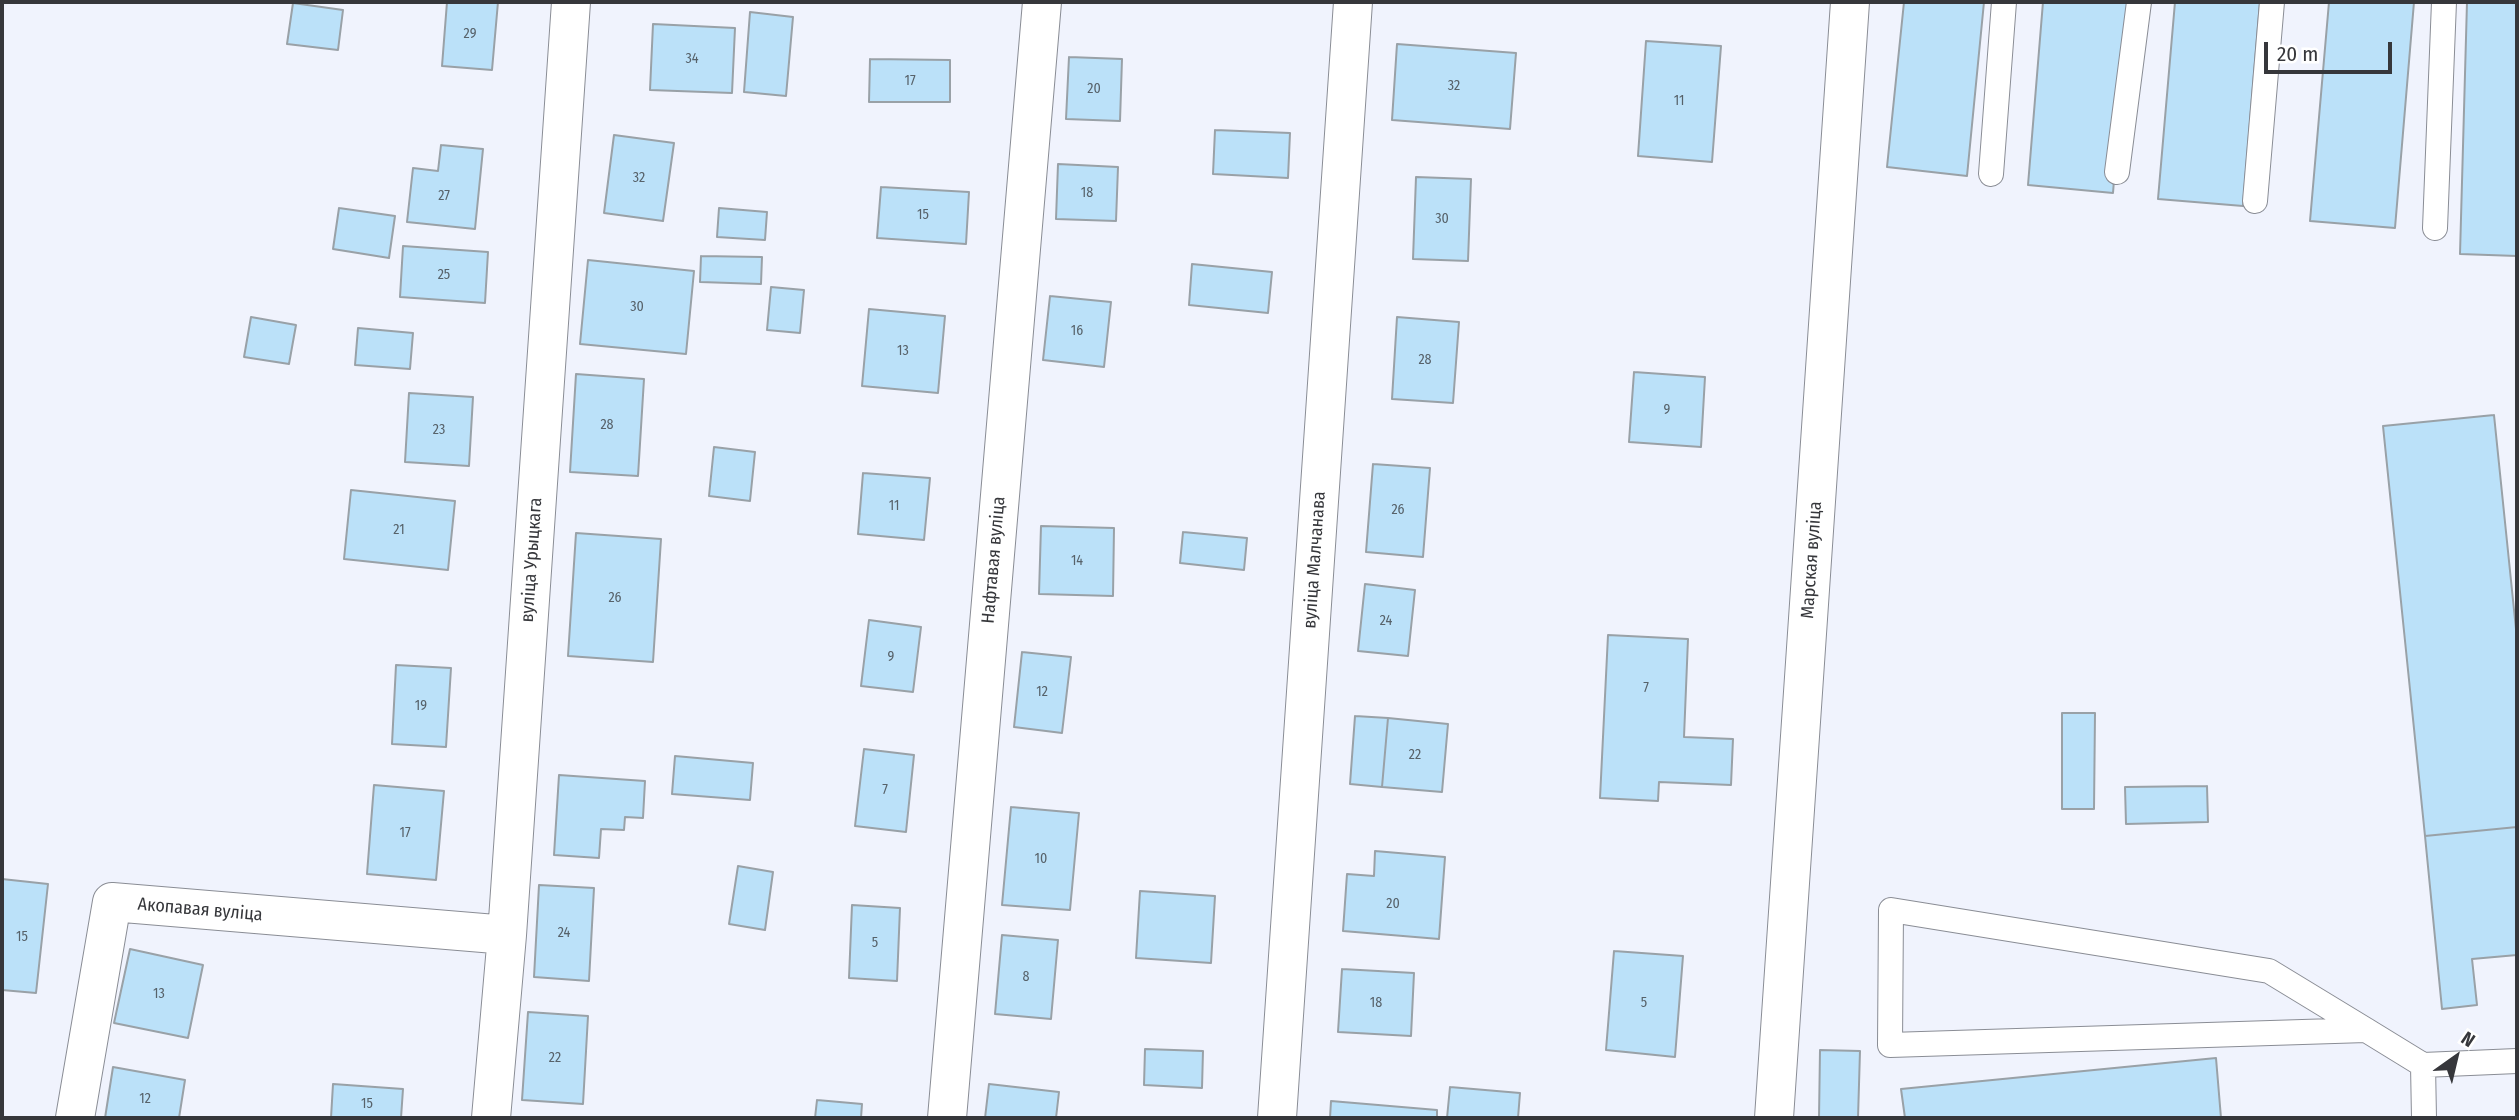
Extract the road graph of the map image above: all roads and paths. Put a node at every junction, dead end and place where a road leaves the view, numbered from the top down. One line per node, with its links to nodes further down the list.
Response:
1 (570, 2): 13 (street, вуліца Урыцкага)
2 (1042, 2): 19 (street, Нафтавая вуліца)
3 (1353, 2): 20 (street, вуліца Малчанава)
4 (1850, 2): 21 (street, Марская вуліца)
5 (2004, 2): 10 (lane)
6 (2139, 2): 9 (lane)
7 (2272, 2): 11 (lane)
8 (2444, 2): 12 (lane)
9 (2117, 172)
10 (1991, 174)
11 (2255, 201)
12 (2435, 228)
13 (507, 935): 17 (street, Акопавая вуліца); 18 (street, вуліца Урыцкага)
14 (2366, 1030): 14 (lane); 16 (lane)
15 (2517, 1061): 16 (lane)
16 (2423, 1065): 22 (lane)
17 (75, 1118)
18 (491, 1118)
19 (947, 1118)
20 (1277, 1118)
21 (1774, 1118)
22 (2424, 1118)

